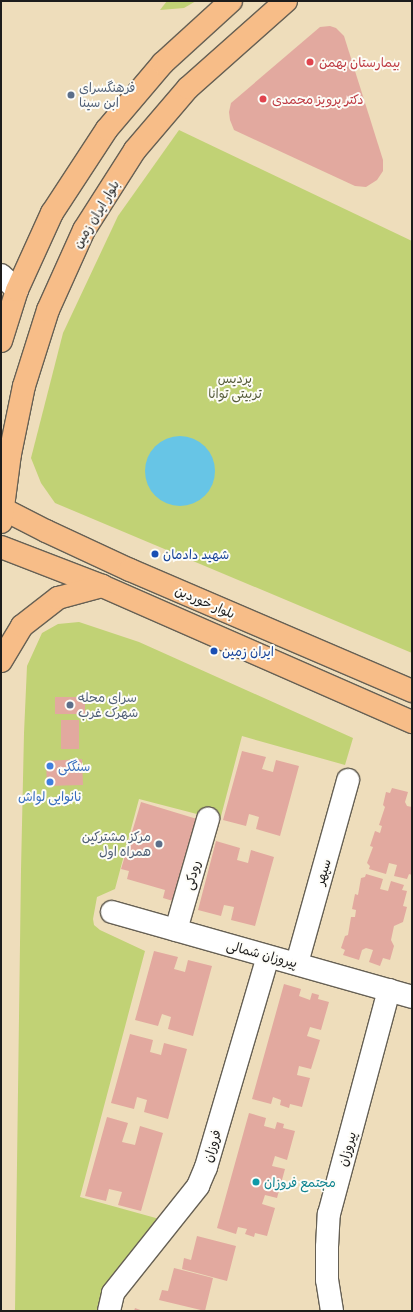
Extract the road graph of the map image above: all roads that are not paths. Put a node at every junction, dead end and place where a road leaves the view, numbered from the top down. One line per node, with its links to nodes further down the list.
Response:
1 (231, 1): 4 (main road)
2 (286, 1): 6 (main road, بلوار ایران زمین)
3 (1, 275): 4 (street)
4 (17, 290): 5 (main road)
5 (2, 335)
6 (1, 513): 10 (main road, بلوار خوردین)
7 (1, 547): 8 (main road, بلوار خوردین)
8 (102, 586): 9 (main road); 11 (main road, بلوار خوردین)
9 (1, 660)
10 (412, 691)
11 (412, 722)
12 (348, 780): 17 (street, سپهر)
13 (208, 819): 15 (street, رودکی)
14 (112, 912): 15 (street, پیروزان شمالی)
15 (176, 930): 16 (street, پیروزان شمالی)
16 (268, 957): 17 (street, پیروزان شمالی); 19 (street, فروزان)
17 (297, 964): 18 (street, پیروزان شمالی)
18 (405, 992): 20 (street, پیروزان)
19 (108, 1311)
20 (332, 1311)

